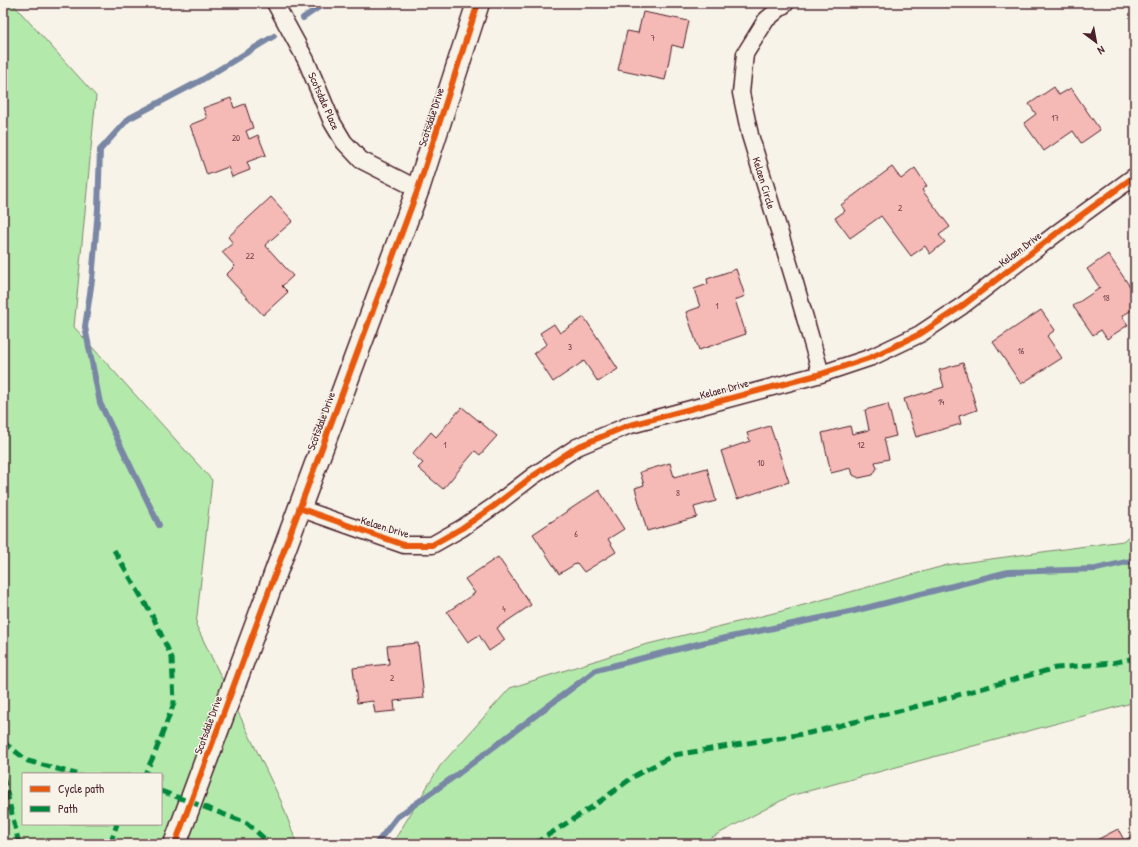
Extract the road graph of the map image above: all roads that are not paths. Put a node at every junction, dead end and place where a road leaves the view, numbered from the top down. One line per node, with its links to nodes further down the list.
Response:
1 (275, 3): 5 (street, Scotsdale Place)
2 (478, 3): 5 (street, Scotsdale Drive)
3 (786, 3): 6 (street, Kelaen Circle)
4 (1135, 176): 6 (street, Kelaen Drive)
5 (418, 190): 7 (street, Scotsdale Drive)
6 (821, 374): 7 (street, Kelaen Drive)
7 (299, 508): 8 (street, Scotsdale Drive)
8 (175, 844)

